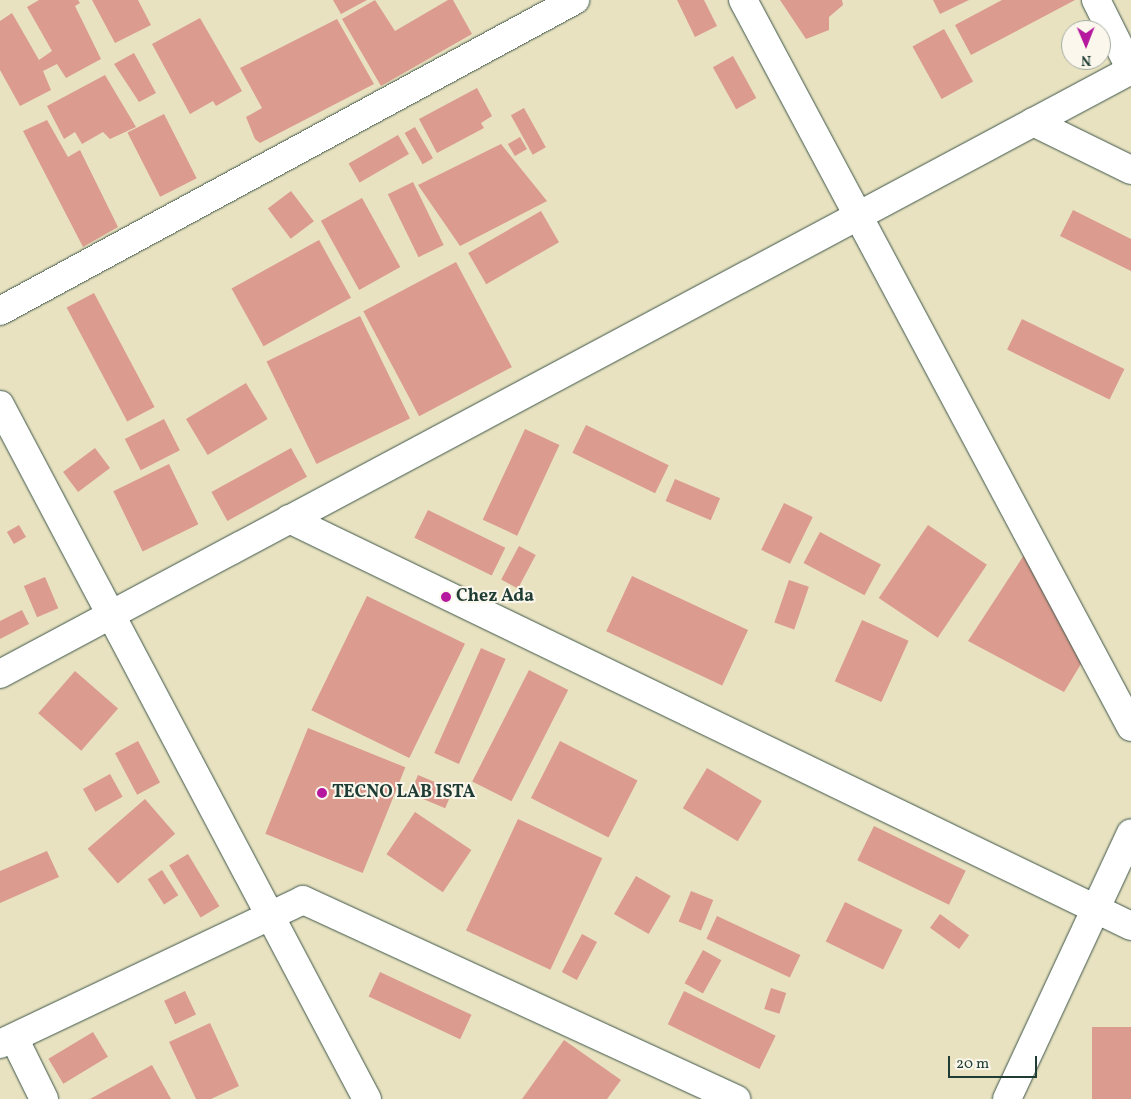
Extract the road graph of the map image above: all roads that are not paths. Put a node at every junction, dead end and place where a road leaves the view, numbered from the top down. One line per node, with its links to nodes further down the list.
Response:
1 (575, 0): 8 (street)
2 (743, 0): 7 (street)
3 (1096, 0): 4 (street)
4 (1131, 70): 5 (street)
5 (1033, 122): 6 (street); 7 (street)
6 (1131, 170)
7 (858, 216): 10 (street); 13 (street)
8 (0, 311)
9 (0, 405): 11 (street)
10 (289, 520): 11 (street); 15 (street)
11 (110, 615): 12 (street); 16 (street)
12 (0, 674)
13 (1131, 727)
14 (1131, 833): 15 (street)
15 (1096, 909): 17 (street); 22 (street)
16 (270, 916): 18 (street); 20 (street); 21 (street)
17 (1131, 926)
18 (7, 1041): 19 (street)
19 (44, 1099)
20 (367, 1099)
21 (736, 1099)
22 (1006, 1099)

